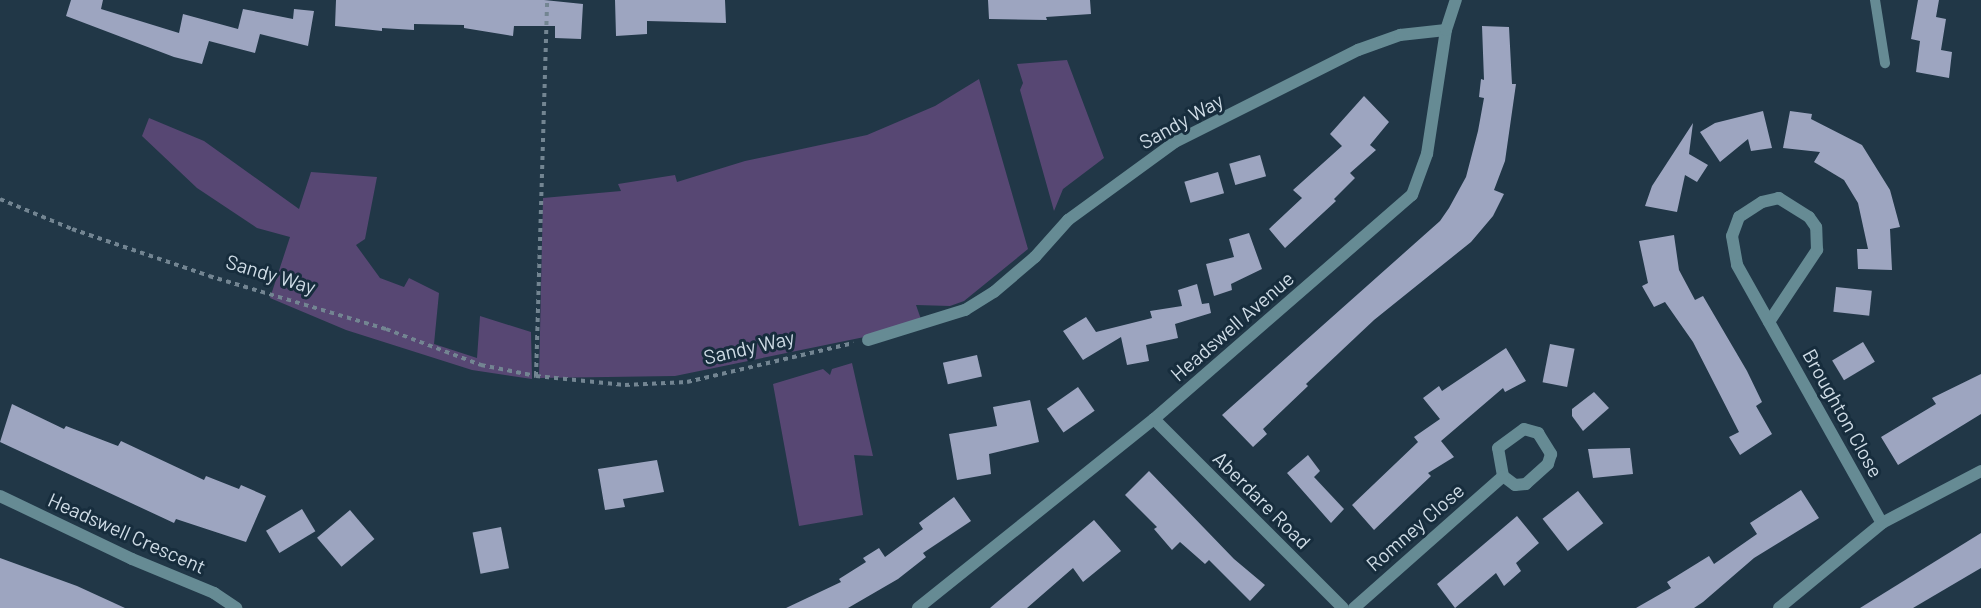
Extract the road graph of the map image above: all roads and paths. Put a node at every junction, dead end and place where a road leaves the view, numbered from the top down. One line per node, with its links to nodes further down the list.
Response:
1 (547, 0): 9 (path)
2 (1456, 0): 4 (street, Headswell Avenue)
3 (1875, 0): 5 (lane)
4 (1446, 30): 8 (street, Sandy Way); 10 (street, Headswell Avenue)
5 (1886, 63)
6 (0, 199): 9 (path, Sandy Way)
7 (1769, 322): 7 (street, Broughton Close); 14 (street, Broughton Close)
8 (868, 340): 9 (path, Sandy Way)
9 (536, 376)
10 (1154, 419): 16 (street, Headswell Avenue); 17 (street, Aberdare Road)
11 (1981, 471): 14 (street)
12 (1503, 476): 12 (street); 18 (street, Romney Close)
13 (0, 496): 15 (street, Headswell Crescent)
14 (1882, 523): 19 (street)
15 (236, 608)
16 (918, 608)
17 (1343, 608)
18 (1354, 608)
19 (1779, 608)

